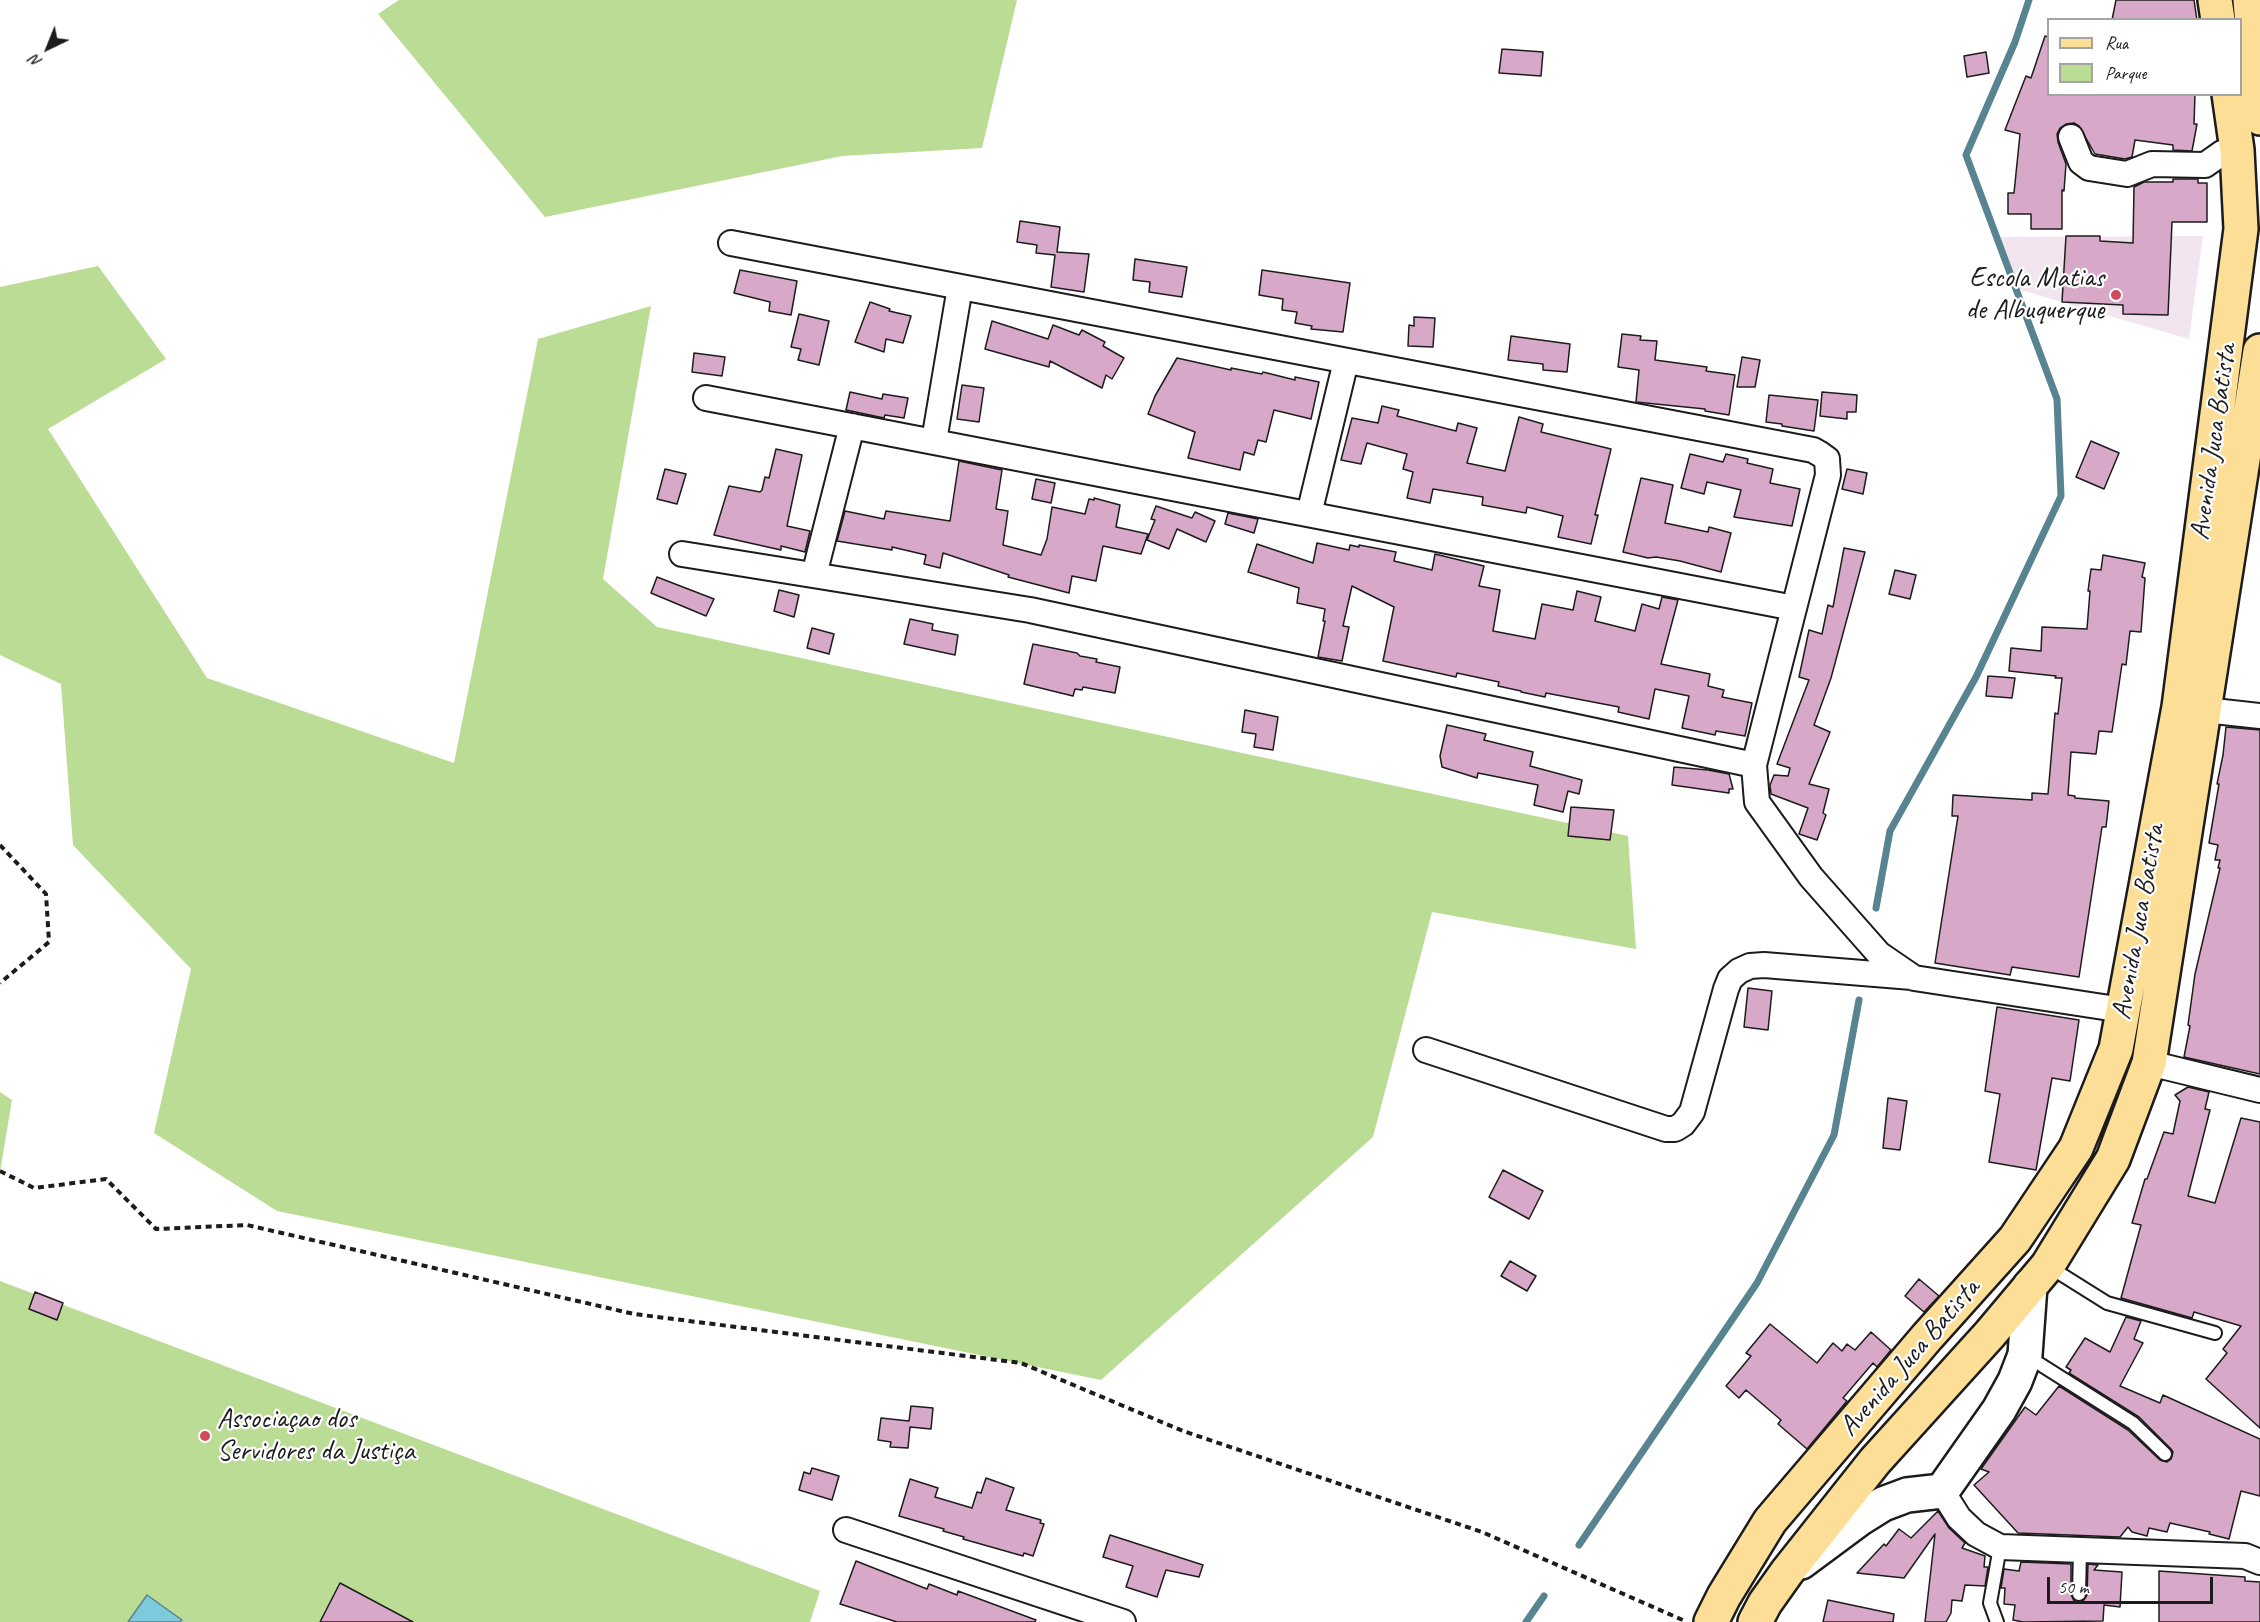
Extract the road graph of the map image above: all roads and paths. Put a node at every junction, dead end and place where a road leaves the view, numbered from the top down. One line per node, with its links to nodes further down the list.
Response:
1 (2215, 0): 3 (main road)
2 (2250, 0): 5 (main road)
3 (2218, 18)
4 (2229, 96): 7 (main road, Avenida Juca Batista)
5 (2260, 118)
6 (2071, 137): 7 (street)
7 (2237, 150): 25 (main road, Avenida Juca Batista)
8 (731, 243): 9 (street)
9 (960, 287): 11 (street); 14 (street)
10 (2260, 351): 19 (main road, Avenida Juca Batista)
11 (1346, 361): 15 (street); 18 (street)
12 (706, 398): 13 (street)
13 (852, 426): 14 (street); 17 (street)
14 (934, 441): 15 (street)
15 (1309, 514): 18 (street)
16 (682, 554): 17 (street)
17 (814, 575): 21 (street)
18 (1794, 608): 21 (street)
19 (2205, 711): 20 (street); 27 (main road, Avenida Juca Batista)
20 (2260, 717)
21 (1754, 765): 23 (street)
22 (0, 845): 24 (path)
23 (1914, 978): 25 (street); 26 (street)
24 (0, 983)
25 (2123, 1010): 33 (main road, Avenida Juca Batista)
26 (1426, 1050)
27 (2149, 1063): 28 (street); 30 (main road, Avenida Juca Batista)
28 (2260, 1090)
29 (0, 1171): 45 (path)
30 (2039, 1276): 31 (lane); 32 (main road, Avenida Juca Batista); 34 (street)
31 (2215, 1333)
32 (1990, 1334): 33 (main road); 34 (street); 42 (main road, Avenida Juca Batista)
33 (1928, 1337): 37 (main road, Avenida Juca Batista)
34 (2020, 1368): 35 (lane); 36 (street)
35 (2165, 1454)
36 (1942, 1491): 39 (street); 42 (street)
37 (1770, 1521): 42 (main road); 46 (main road, Avenida Juca Batista)
38 (846, 1530): 44 (street)
39 (2000, 1547): 40 (street); 48 (lane)
40 (2080, 1551): 41 (street); 43 (lane)
41 (2260, 1562)
42 (1786, 1572): 47 (main road, Avenida Juca Batista)
43 (2079, 1594)
44 (1123, 1622)
45 (1688, 1622)
46 (1711, 1622)
47 (1755, 1622)
48 (1996, 1622)

